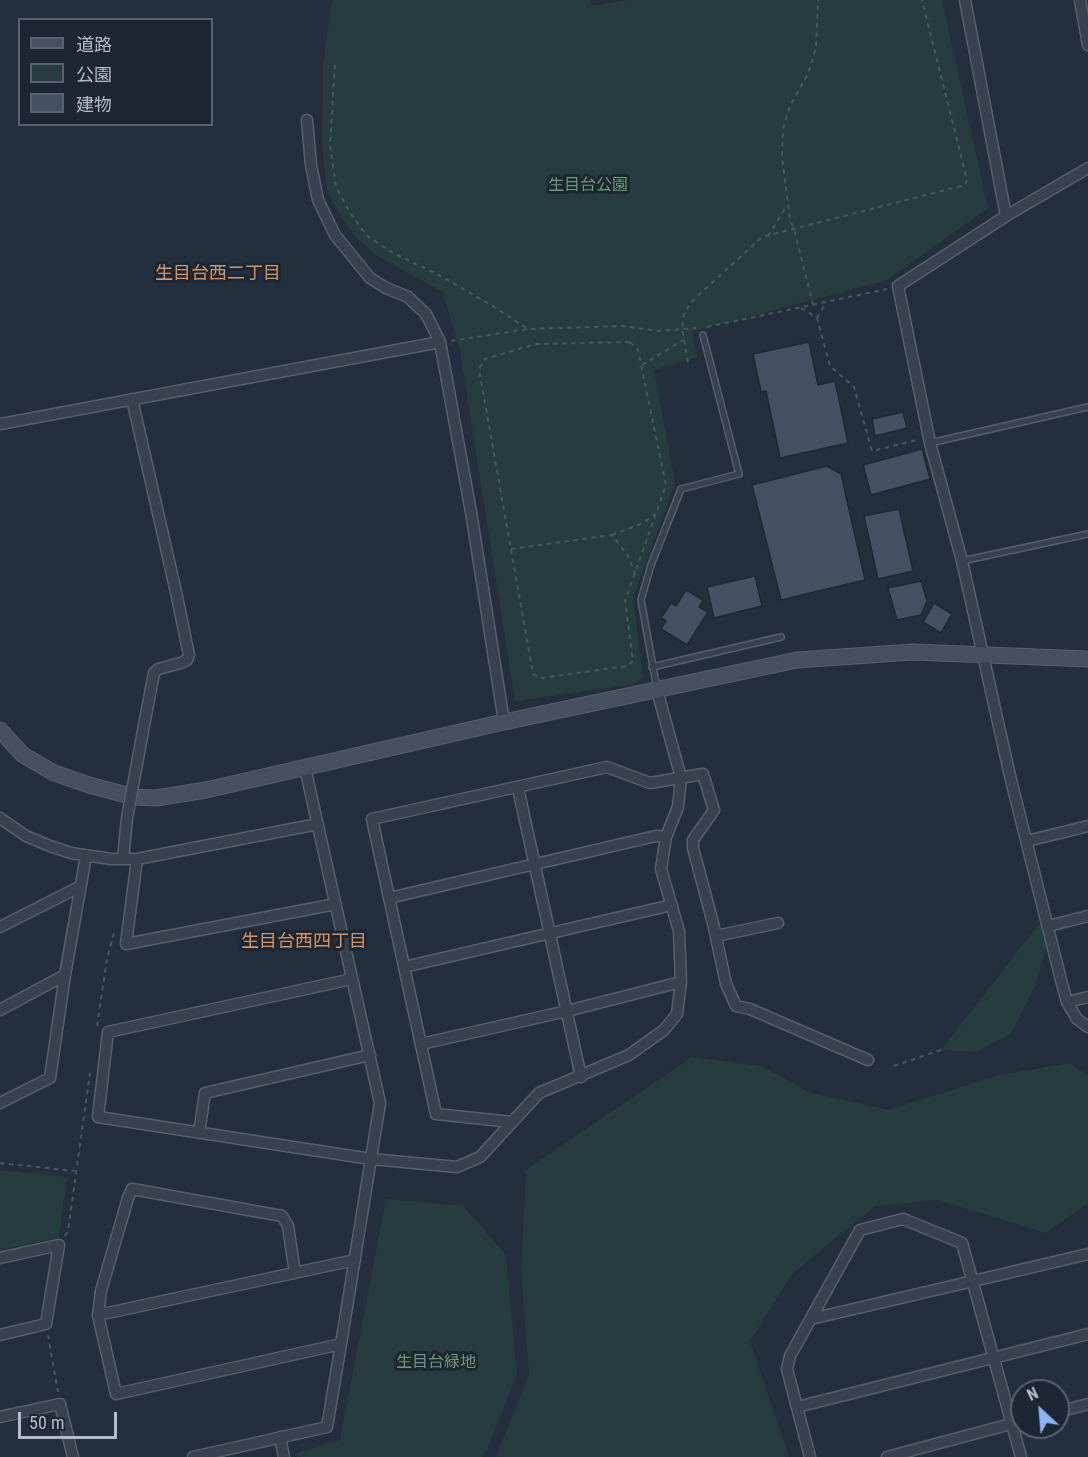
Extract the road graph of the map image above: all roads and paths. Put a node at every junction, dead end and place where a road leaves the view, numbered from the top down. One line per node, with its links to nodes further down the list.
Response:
1 (818, 0): 9 (path)
2 (922, 0): 11 (path)
3 (965, 0): 10 (street)
4 (1080, 0): 5 (street)
5 (1088, 45)
6 (334, 64): 18 (path)
7 (307, 120): 22 (street)
8 (1088, 168): 10 (street)
9 (787, 206): 11 (path); 12 (path)
10 (1006, 216): 13 (street)
11 (794, 229): 12 (path); 15 (path)
12 (768, 236): 19 (path)
13 (898, 286): 14 (path); 28 (street)
14 (826, 302): 15 (path); 17 (path)
15 (813, 305): 16 (path)
16 (801, 308): 17 (path); 19 (path)
17 (817, 318): 28 (path)
18 (528, 329): 19 (path); 22 (path)
19 (682, 329): 21 (path)
20 (703, 335): 38 (lane)
21 (683, 340): 23 (path); 24 (path)
22 (443, 342): 25 (street); 40 (street)
23 (688, 362)
24 (642, 365): 29 (path); 32 (path)
25 (132, 399): 27 (street); 51 (street, bridge)
26 (1088, 407): 28 (lane)
27 (0, 424)
28 (929, 440): 33 (street)
29 (656, 514): 31 (path); 34 (path)
30 (1088, 534): 33 (lane)
31 (612, 535): 32 (path); 34 (path)
32 (511, 549): 34 (path)
33 (962, 561): 36 (street)
34 (635, 573)
35 (781, 637): 38 (lane)
36 (984, 653): 37 (street); 39 (street); 49 (street)
37 (1088, 658)
38 (652, 667): 39 (lane)
39 (657, 690): 40 (street); 43 (street)
40 (504, 722): 42 (street)
41 (0, 730): 42 (street)
42 (305, 768): 46 (street)
43 (681, 778): 44 (street); 48 (street); 63 (street)
44 (518, 788): 53 (street); 55 (street)
45 (2, 824): 50 (street)
46 (318, 824): 52 (street); 56 (street)
47 (1088, 826): 49 (street)
48 (666, 837): 53 (street); 57 (street)
49 (1027, 840): 60 (street)
50 (86, 856): 51 (street); 54 (street)
51 (123, 859): 52 (street)
52 (137, 859): 56 (street)
53 (534, 863): 55 (street); 62 (street)
54 (80, 887): 61 (street); 66 (street)
55 (389, 898): 65 (street)
56 (336, 904): 67 (street)
57 (672, 905): 62 (street); 68 (street)
58 (1088, 916): 60 (street)
59 (778, 923): 63 (street)
60 (1048, 926): 70 (street)
61 (0, 927)
62 (550, 934): 65 (street); 72 (street)
63 (716, 936): 78 (street)
64 (112, 946): 74 (path)
65 (404, 967): 75 (street)
66 (64, 975): 71 (street); 82 (street)
67 (352, 979): 77 (street); 84 (street)
68 (681, 982): 72 (street); 81 (street)
69 (1088, 997): 70 (street)
70 (1067, 1002): 73 (street)
71 (0, 1010)
72 (567, 1011): 75 (street); 81 (street)
73 (1088, 1027)
74 (96, 1030)
75 (421, 1044): 83 (street)
76 (941, 1050): 80 (path)
77 (370, 1055): 84 (street); 85 (street)
78 (868, 1060)
79 (91, 1065): 87 (path)
80 (894, 1066)
81 (581, 1077): 83 (street)
82 (0, 1103)
83 (512, 1122): 85 (street)
84 (199, 1133): 85 (street)
85 (371, 1159): 91 (street)
86 (0, 1163): 87 (path)
87 (75, 1172): 88 (path)
88 (59, 1245): 90 (street); 96 (street)
89 (1088, 1254): 93 (street)
90 (0, 1258)
91 (355, 1260): 92 (street); 99 (street)
92 (295, 1273): 94 (street); 94 (street)
93 (974, 1282): 95 (street); 95 (street); 100 (street)
94 (98, 1315): 99 (street)
95 (811, 1319): 104 (street)
96 (46, 1324): 98 (street); 102 (path)
97 (1088, 1334): 100 (street)
98 (0, 1335)
99 (341, 1344): 108 (street)
100 (994, 1358): 101 (street); 104 (street)
101 (1010, 1403)
102 (60, 1404): 106 (street); 110 (street)
103 (1088, 1404): 105 (street)
104 (797, 1407): 113 (street)
105 (1070, 1409)
106 (0, 1417)
107 (1010, 1424): 114 (street)
108 (280, 1437): 111 (street); 112 (street)
109 (1019, 1439): 115 (street)
110 (73, 1457)
111 (193, 1457)
112 (284, 1457)
113 (810, 1457)
114 (887, 1457)
115 (1021, 1457)

